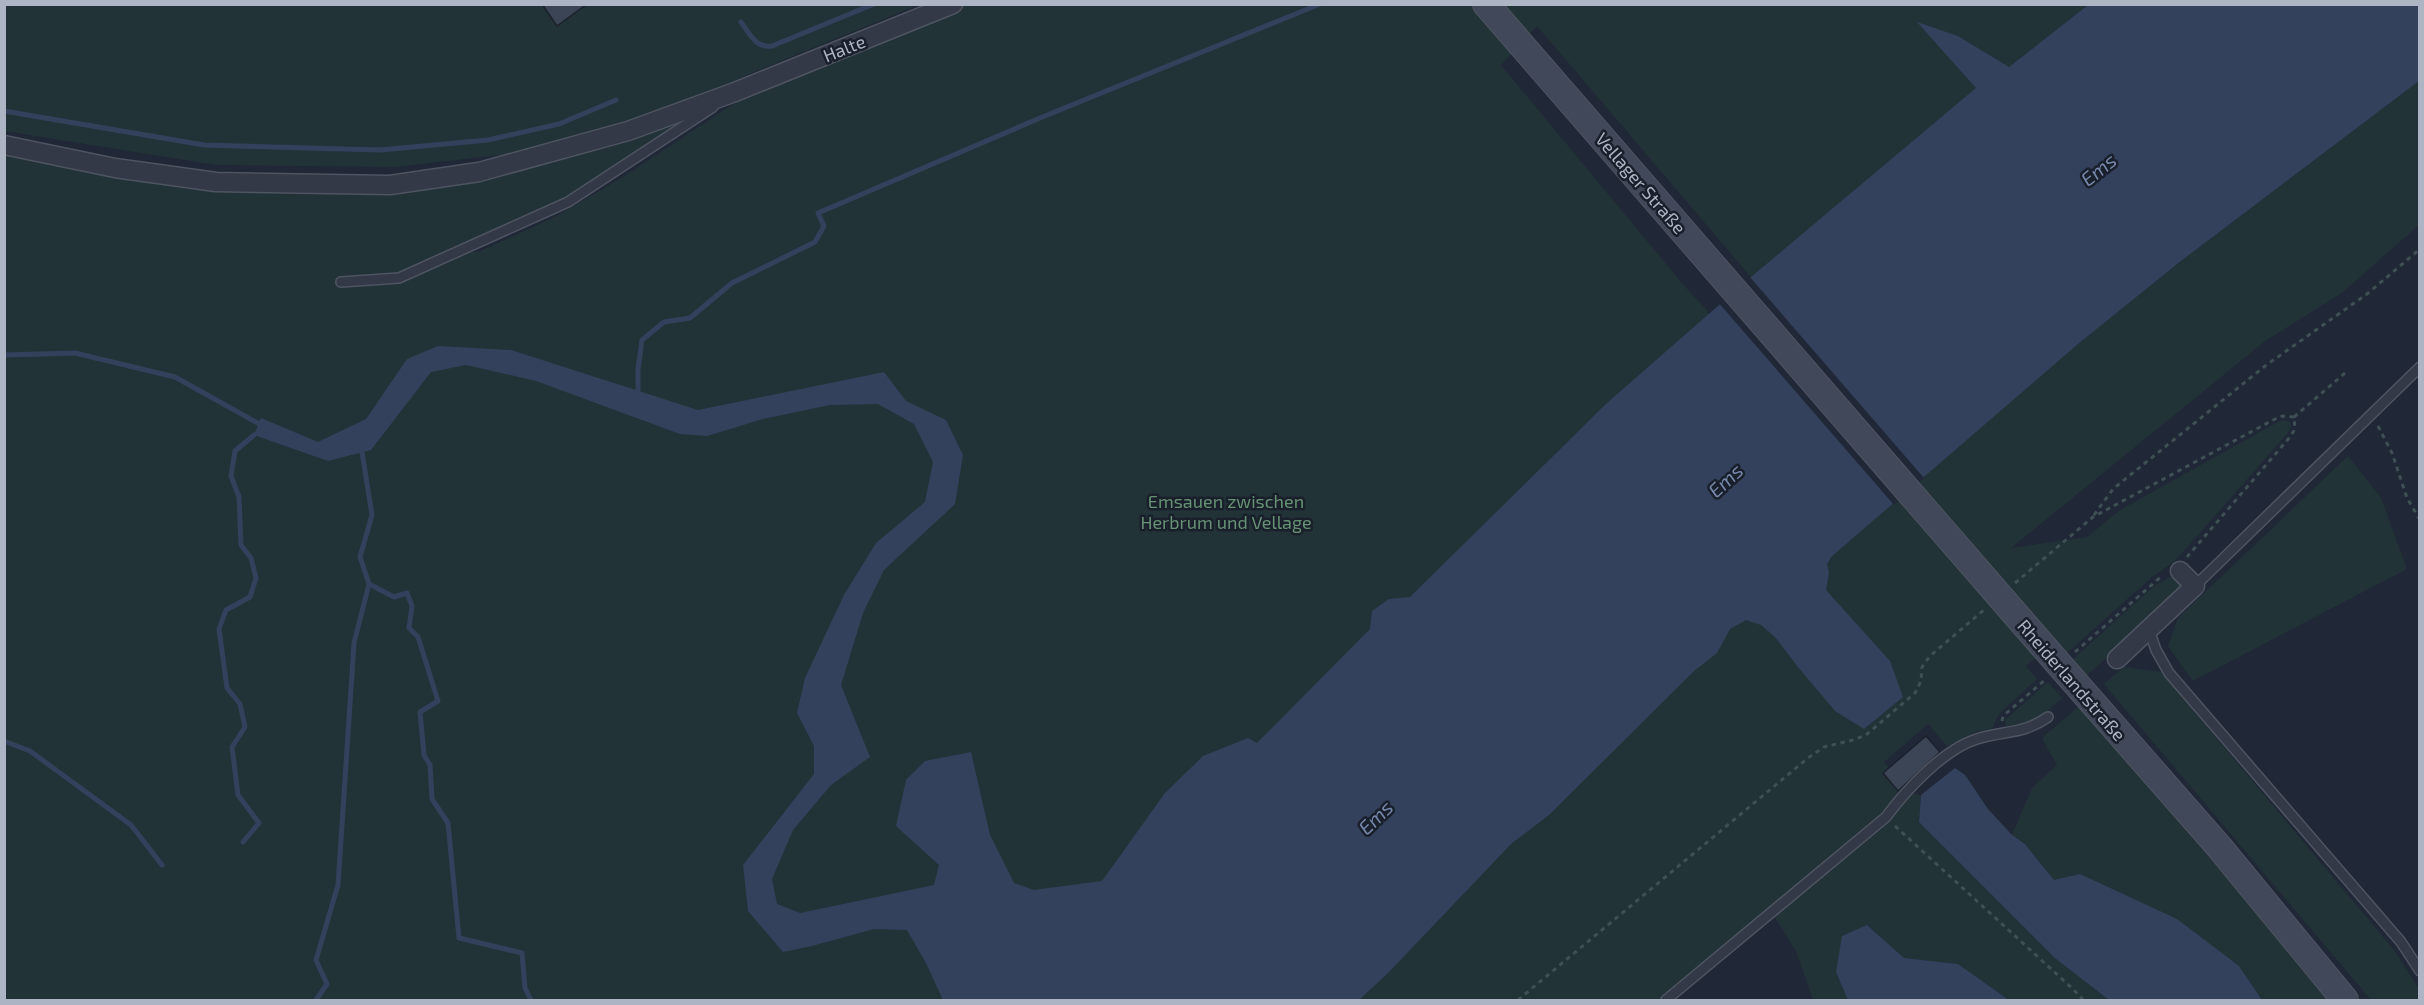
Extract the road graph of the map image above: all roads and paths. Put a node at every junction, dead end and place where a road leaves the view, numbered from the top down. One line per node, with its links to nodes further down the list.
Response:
1 (953, 4): 3 (street, Halte)
2 (1486, 4): 7 (main road, Vellager Straße)
3 (735, 92): 4 (street, Halte); 6 (lane)
4 (4, 145)
5 (2420, 249): 12 (path)
6 (341, 282)
7 (1795, 362): 20 (main road, Rheiderlandstraße, bridge)
8 (2420, 367): 10 (lane)
9 (2345, 373): 11 (path)
10 (2371, 414): 13 (path); 16 (lane)
11 (2294, 417): 12 (path); 14 (path)
12 (2093, 517): 15 (path)
13 (2420, 520)
14 (2180, 571): 16 (street); 20 (path)
15 (2011, 586)
16 (2195, 586): 18 (street)
17 (1993, 602): 25 (path)
18 (2149, 630): 19 (street); 24 (lane)
19 (2117, 658)
20 (2063, 662): 22 (path); 28 (main road, Rheiderlandstraße)
21 (2048, 717): 22 (lane)
22 (2000, 734): 23 (lane)
23 (1886, 817): 26 (lane); 27 (path)
24 (2420, 971)
25 (1518, 1000)
26 (1666, 1000)
27 (2083, 1000)
28 (2345, 1000)

